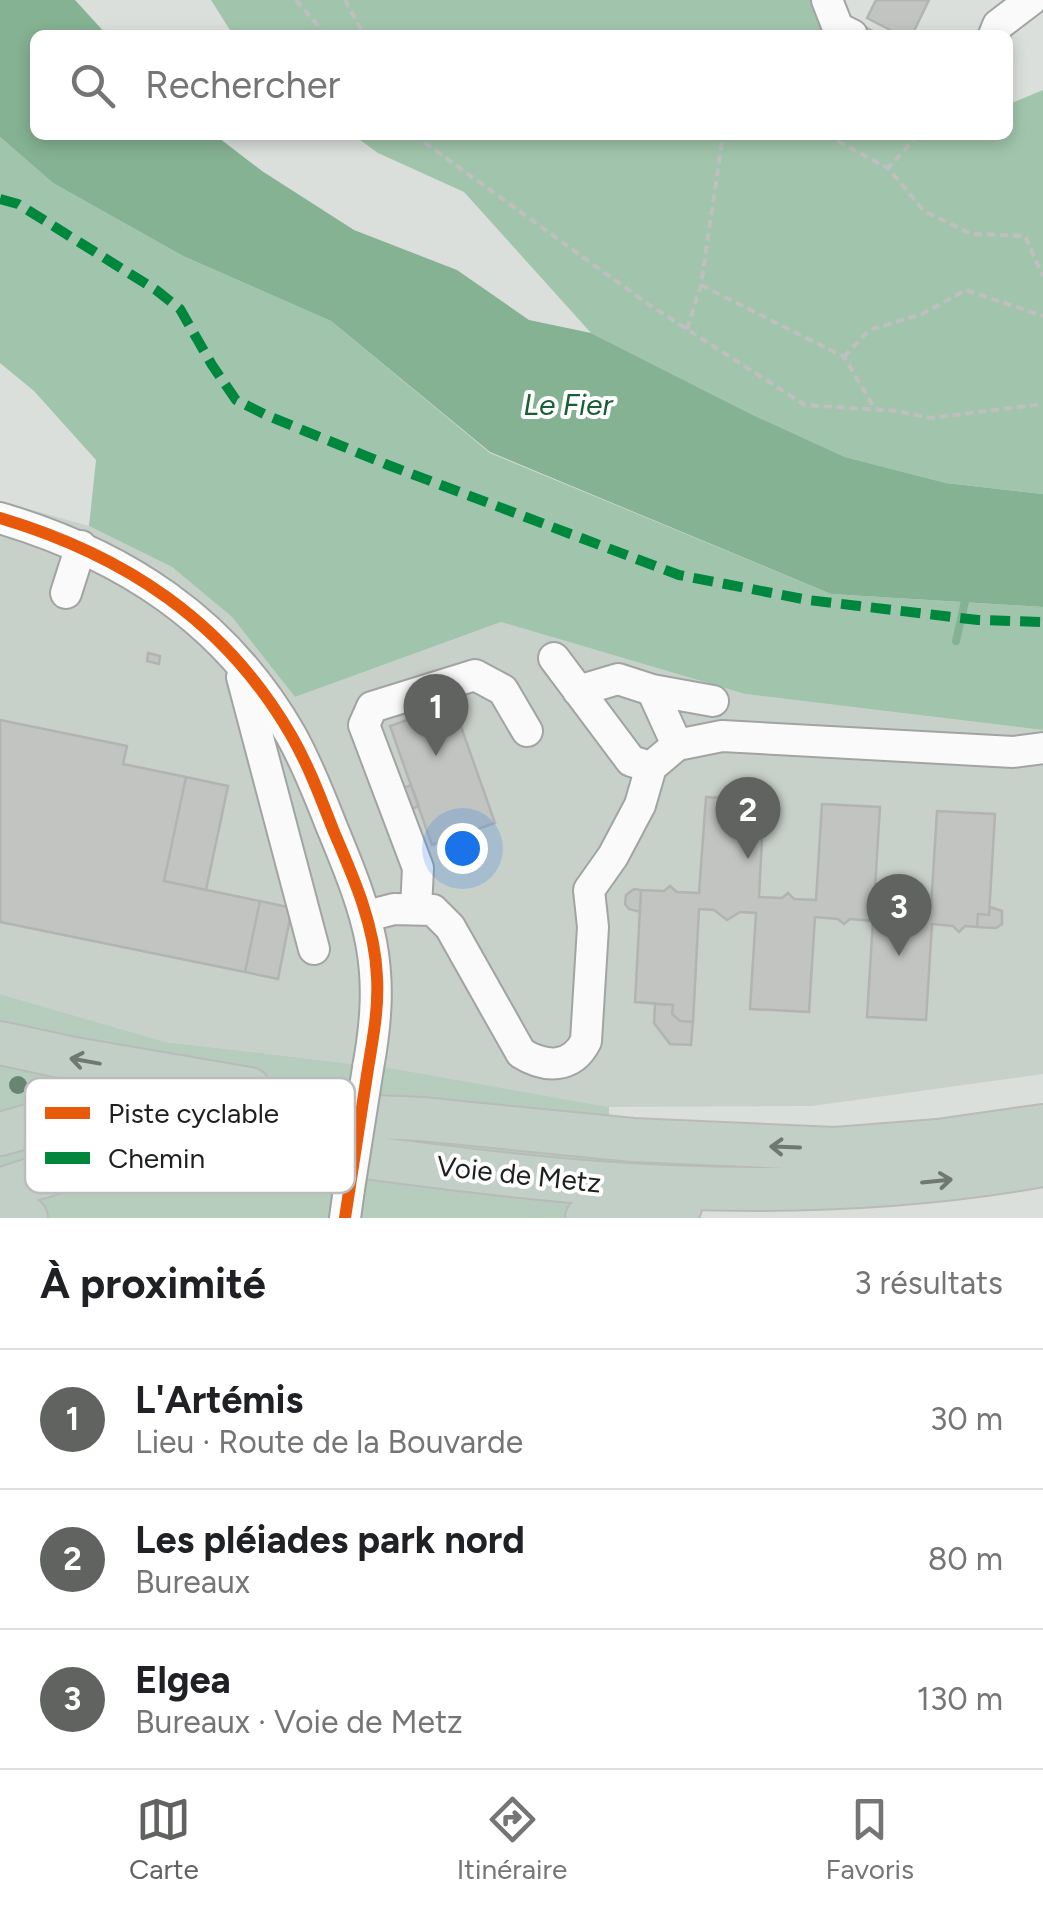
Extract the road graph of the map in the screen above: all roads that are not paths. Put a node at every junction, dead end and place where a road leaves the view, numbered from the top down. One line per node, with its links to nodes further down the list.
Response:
1 (827, 0): 4 (street)
2 (1031, 0): 3 (street); 5 (street)
3 (1043, 7)
4 (842, 30)
5 (996, 30)
6 (0, 518): 7 (street)
7 (82, 546): 8 (street); 10 (street)
8 (66, 594)
9 (554, 658): 12 (street)
10 (238, 662): 19 (street); 20 (street)
11 (652, 690): 12 (street); 13 (street); 15 (street)
12 (578, 691): 17 (street)
13 (713, 701)
14 (527, 731): 18 (street)
15 (677, 745): 16 (street); 17 (street)
16 (1043, 748)
17 (651, 766): 18 (street)
18 (416, 910): 19 (street)
19 (367, 916): 29 (street, bridge)
20 (314, 949)
21 (0, 1042): 22 (highway, one-way to 21)
22 (184, 1078)
23 (355, 1107): 25 (highway, one-way to 23)
24 (355, 1116): 25 (highway)
25 (422, 1119): 26 (highway, Voie de Metz, one-way to 25)
26 (1043, 1126)
27 (25, 1127): 28 (highway)
28 (0, 1134)
29 (355, 1152)
30 (355, 1156): 33 (highway, Voie de Metz)
31 (1043, 1165): 33 (highway, Voie de Metz, one-way to 31)
32 (25, 1183): 34 (highway, Voie de Metz)
33 (840, 1188): 37 (highway)
34 (0, 1190)
35 (0, 1202): 36 (highway)
36 (26, 1218)
37 (586, 1218)

